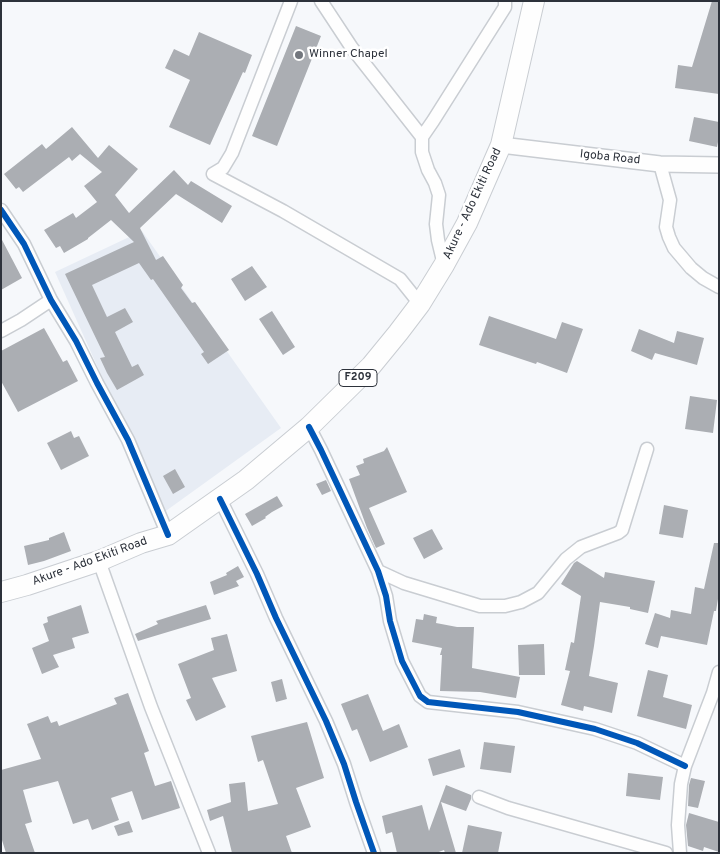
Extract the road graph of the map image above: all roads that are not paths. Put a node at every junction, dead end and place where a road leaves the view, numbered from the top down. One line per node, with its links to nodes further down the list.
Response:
1 (291, 1): 13 (street)
2 (322, 1): 5 (street)
3 (505, 1): 5 (street)
4 (534, 1): 6 (main road, Akure - Ado Ekiti Road / F209)
5 (422, 137): 10 (street)
6 (501, 146): 7 (street, Igoba Road); 10 (main road, Akure - Ado Ekiti Road / F209)
7 (660, 164): 8 (street, Igoba Road); 11 (street)
8 (719, 165)
9 (1, 210): 12 (street)
10 (444, 265): 13 (main road, Akure - Ado Ekiti Road / F209)
11 (719, 287)
12 (51, 300): 14 (street); 18 (street)
13 (420, 304): 15 (main road, Akure - Ado Ekiti Road / F209)
14 (1, 331)
15 (309, 428): 17 (main road, Akure - Ado Ekiti Road / F209); 20 (street)
16 (647, 449): 20 (street)
17 (220, 498): 18 (main road, Akure - Ado Ekiti Road / F209); 26 (street)
18 (168, 535): 19 (main road, Akure - Ado Ekiti Road / F209)
19 (98, 561): 21 (main road, Akure - Ado Ekiti Road / F209); 25 (street)
20 (378, 571): 23 (street)
21 (1, 592)
22 (719, 672): 23 (street)
23 (685, 766): 28 (street)
24 (478, 797): 27 (street)
25 (209, 853)
26 (374, 853)
27 (666, 853)
28 (680, 853)

